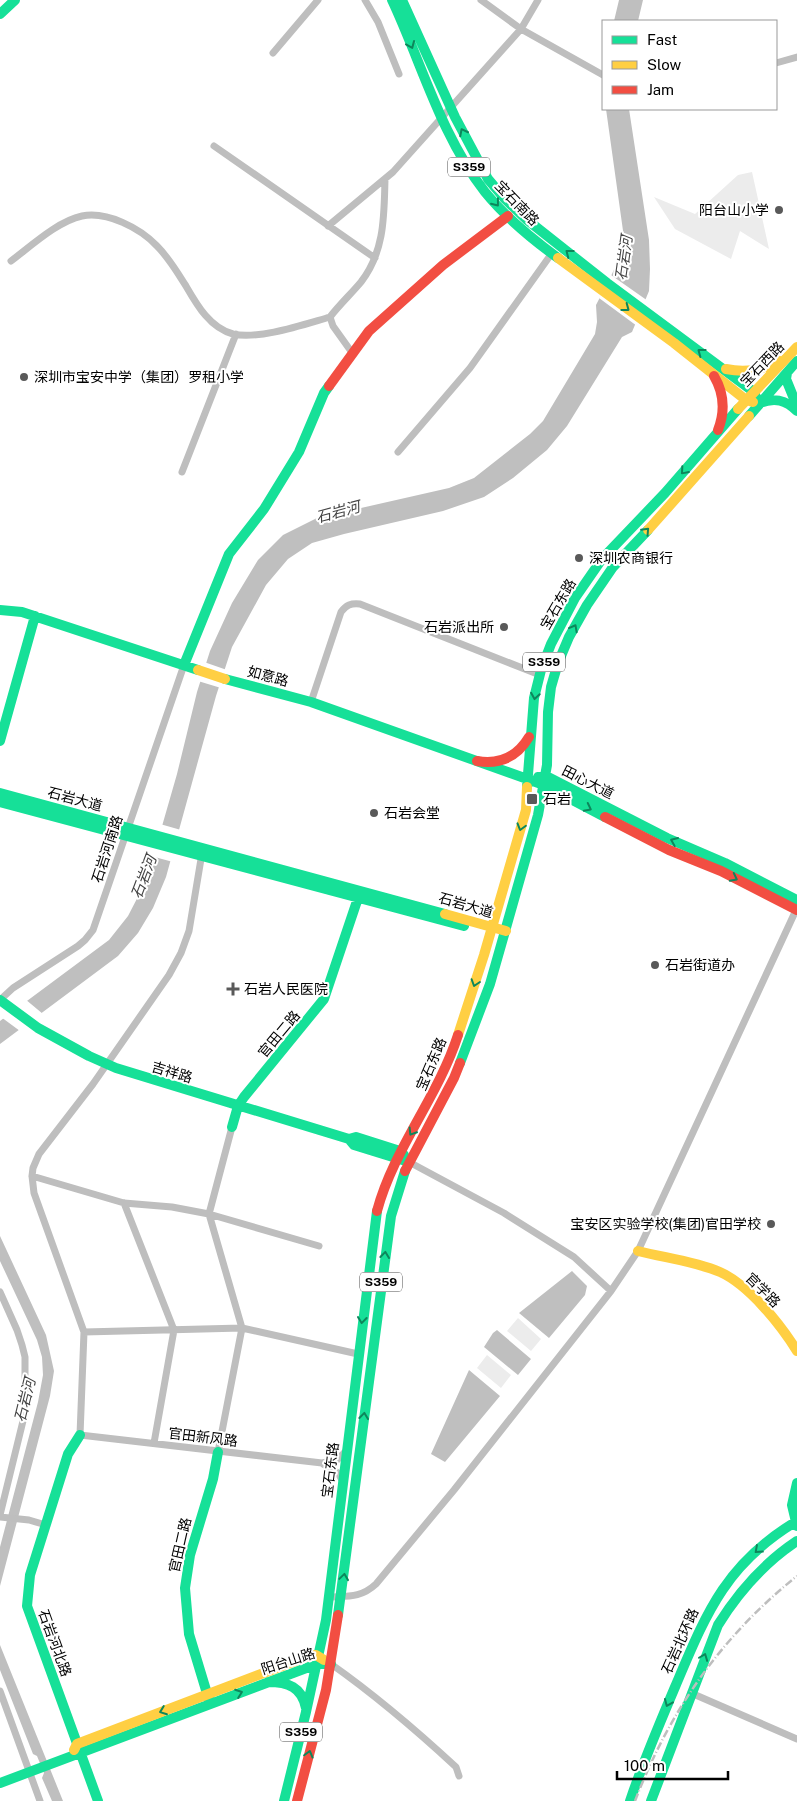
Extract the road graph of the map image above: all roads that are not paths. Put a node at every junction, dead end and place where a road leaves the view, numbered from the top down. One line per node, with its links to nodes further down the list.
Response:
1 (15, 0): 8 (main road)
2 (318, 0): 10 (street)
3 (365, 0): 13 (street)
4 (392, 0): 16 (main road, 宝石南路 / S359, one-way to 16)
5 (402, 0): 15 (main road, 宝石南路 / S359)
6 (480, 0): 9 (street)
7 (538, 0): 9 (street)
8 (0, 14)
9 (521, 29): 14 (street); 15 (street)
10 (273, 52)
11 (797, 57): 12 (street)
12 (777, 63)
13 (399, 74)
14 (600, 74)
15 (450, 107): 16 (street); 24 (main road, 宝石南路 / S359, one-way to 15)
16 (442, 116): 18 (street); 19 (main road, 宝石南路 / S359, one-way to 19)
17 (214, 146): 20 (street)
18 (386, 178): 20 (street); 22 (street)
19 (508, 216): 21 (main road, 宝石南路 / S359); 29 (main road)
20 (328, 226): 22 (street)
21 (552, 253): 24 (main road, 宝石南路 / S359); 40 (street)
22 (375, 258): 25 (street)
23 (11, 260): 27 (street)
24 (605, 287): 26 (main road, S359)
25 (330, 317): 27 (street); 29 (street)
26 (651, 321): 31 (main road, S359, one-way to 26); 32 (main road, S359)
27 (236, 334): 41 (street)
28 (797, 347): 30 (main road, 宝石西路)
29 (353, 354): 44 (main road)
30 (793, 358): 31 (main road); 33 (main road, 宝石西路); 34 (main road, 宝石西路)
31 (721, 367): 34 (main road, S359)
32 (710, 370): 35 (main road, S359); 39 (main road, S359)
33 (787, 373): 36 (main road, 宝石西路); 37 (main road)
34 (754, 392): 35 (main road, 宝石西路); 36 (main road, S359)
35 (746, 400): 36 (main road, S359); 39 (main road, 宝石东路 / S359)
36 (759, 403): 38 (main road); 51 (main road, 宝石东路 / S359, one-way to 36)
37 (797, 406)
38 (797, 411)
39 (716, 434): 45 (main road, 宝石东路 / S359, one-way to 45)
40 (398, 452)
41 (182, 472)
42 (0, 610): 43 (main road, 如意路)
43 (35, 616): 44 (main road, 如意路); 48 (main road)
44 (184, 665): 46 (main road, 如意路, bridge); 54 (street, 石岩河南路)
45 (540, 675): 46 (street); 47 (main road, 宝石东路 / S359, one-way to 47)
46 (311, 702): 49 (main road, 如意路)
47 (530, 734): 49 (main road); 50 (main road, 宝石东路 / S359)
48 (0, 741)
49 (477, 760): 50 (main road, 如意路)
50 (527, 779): 51 (main road, 田心大道); 58 (main road, 宝石东路 / S359, one-way to 58)
51 (545, 781): 57 (main road, 田心大道); 59 (main road, 宝石东路 / S359)
52 (0, 793): 54 (main road, 石岩大道)
53 (0, 802): 54 (main road, 石岩大道)
54 (126, 832): 55 (main road, 石岩大道); 60 (street, 石岩河南路)
55 (202, 852): 56 (main road, 石岩大道); 58 (main road, 石岩大道); 61 (street)
56 (358, 898): 58 (main road, 石岩大道); 62 (main road, 官田二路)
57 (797, 907): 70 (street)
58 (491, 931): 59 (main road, 石岩大道); 64 (main road, 宝石东路 / S359, one-way to 64)
59 (506, 931): 65 (main road, 宝石东路 / S359)
60 (0, 1000): 61 (main road, 吉祥路)
61 (106, 1064): 62 (main road, 吉祥路); 66 (street)
62 (238, 1106): 63 (main road, 官田二路); 64 (main road, 吉祥路)
63 (232, 1127): 68 (street)
64 (398, 1154): 65 (main road); 77 (main road, 宝石东路 / S359, one-way to 77)
65 (409, 1162): 71 (street); 89 (main road, 宝石东路 / S359, one-way to 65)
66 (32, 1176): 67 (street); 75 (street)
67 (124, 1202): 68 (street); 74 (street)
68 (209, 1214): 69 (street); 73 (street)
69 (320, 1246)
70 (638, 1252): 71 (street); 76 (main road, 官学路)
71 (611, 1291): 89 (street)
72 (0, 1292): 85 (street)
73 (242, 1328): 74 (street); 77 (street); 81 (street)
74 (174, 1330): 75 (street); 79 (street)
75 (84, 1332): 78 (street)
76 (797, 1351)
77 (358, 1354): 80 (main road, 宝石东路 / S359)
78 (80, 1436): 79 (street, 官田新风路); 87 (main road, 石岩河北路)
79 (154, 1443): 81 (street, 官田新风路)
80 (347, 1447): 82 (street); 83 (main road, 宝石东路 / S359)
81 (218, 1452): 82 (street, 官田新风路); 96 (main road, 官田二路)
82 (322, 1463): 83 (street)
83 (342, 1484): 90 (main road, 宝石东路 / S359)
84 (797, 1484): 86 (main road)
85 (1, 1516): 87 (street)
86 (796, 1523): 108 (main road, 石岩北环路, one-way to 108)
87 (46, 1525): 99 (main road, 石岩河北路)
88 (797, 1541): 95 (main road, 石岩北环路, one-way to 88)
89 (341, 1596): 90 (street); 92 (main road, 宝石东路 / S359)
90 (328, 1597): 91 (main road, 宝石东路 / S359)
91 (318, 1660): 92 (main road, 阳台山路); 93 (main road, 阳台山路); 96 (main road, 阳台山路); 97 (main road, 宝石东路 / S359)
92 (331, 1664): 101 (street); 107 (main road, 宝石东路 / S359, one-way to 92)
93 (268, 1682): 96 (main road, 阳台山路, one-way to 93); 97 (main road)
94 (0, 1691): 100 (street)
95 (691, 1692): 98 (street); 103 (main road, 石岩北环路)
96 (208, 1699): 99 (main road, 阳台山路)
97 (306, 1712): 106 (main road, 宝石东路 / S359)
98 (797, 1739)
99 (76, 1750): 100 (main road, 阳台山路); 105 (main road, 石岩河北路)
100 (30, 1772): 102 (main road, 阳台山路); 104 (street)
101 (459, 1776)
102 (0, 1783)
103 (654, 1800)
104 (40, 1801)
105 (98, 1801)
106 (284, 1801)
107 (297, 1801)
108 (630, 1801)

